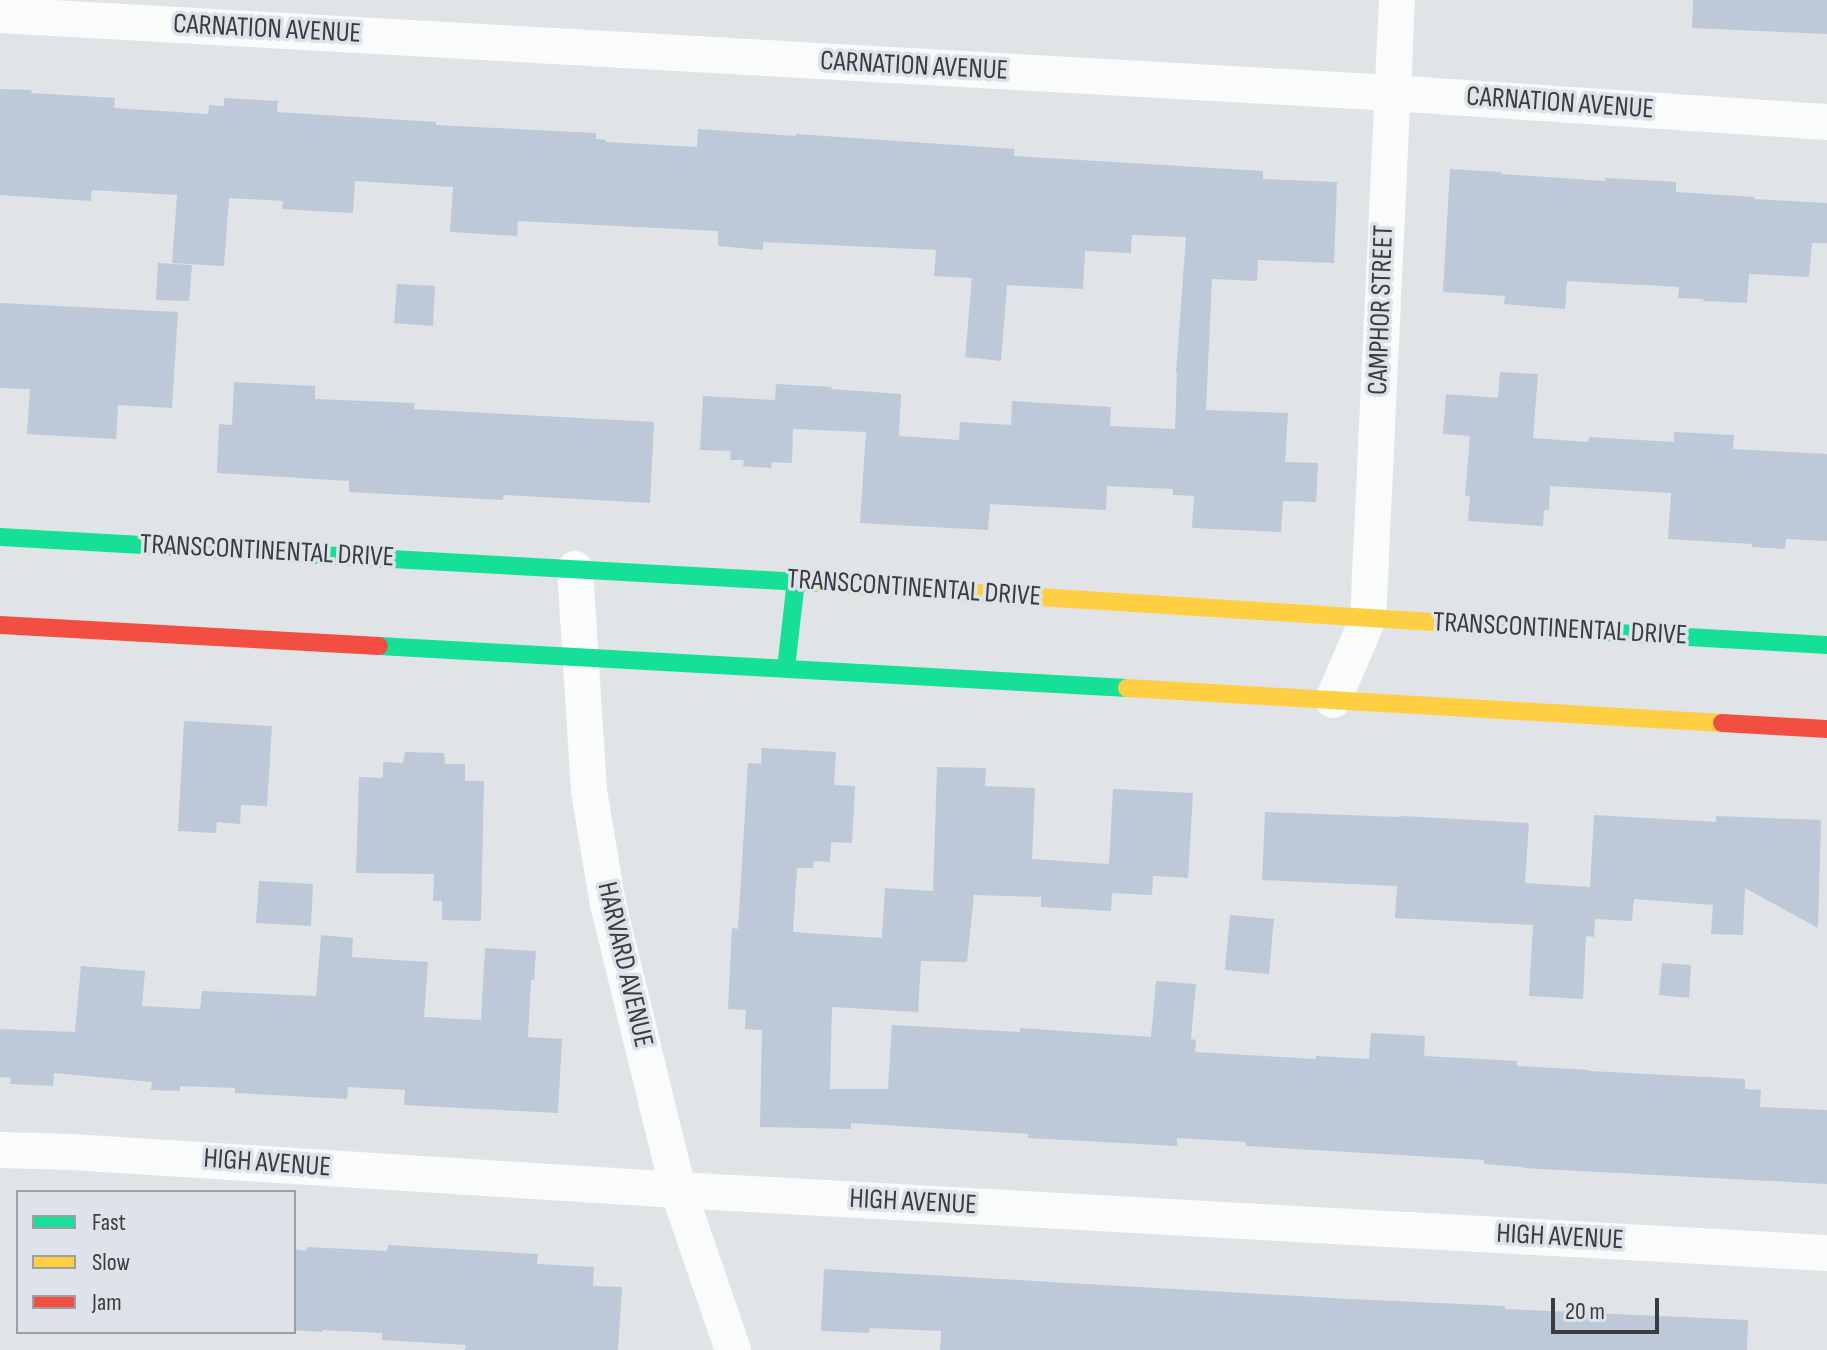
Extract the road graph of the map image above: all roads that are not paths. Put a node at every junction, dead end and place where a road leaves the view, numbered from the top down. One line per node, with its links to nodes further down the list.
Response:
1 (1397, 0): 3 (street, CAMPHOR STREET)
2 (0, 15): 3 (street, CARNATION AVENUE)
3 (1391, 93): 4 (street, CARNATION AVENUE); 8 (street, CAMPHOR STREET)
4 (1827, 122)
5 (0, 537): 6 (street, TRANSCONTINENTAL DRIVE)
6 (575, 569): 7 (street, TRANSCONTINENTAL DRIVE); 11 (street, HARVARD AVENUE)
7 (796, 581): 8 (street, TRANSCONTINENTAL DRIVE); 12 (street)
8 (1368, 619): 10 (street, TRANSCONTINENTAL DRIVE); 13 (street)
9 (0, 625): 11 (street)
10 (1827, 645)
11 (582, 657): 12 (street); 16 (street, HARVARD AVENUE)
12 (786, 668): 13 (street)
13 (1333, 700): 14 (street)
14 (1827, 729)
15 (0, 1150): 16 (street, HIGH AVENUE)
16 (678, 1190): 17 (street, HIGH AVENUE); 18 (street, HARVARD AVENUE)
17 (1827, 1253)
18 (733, 1350)

